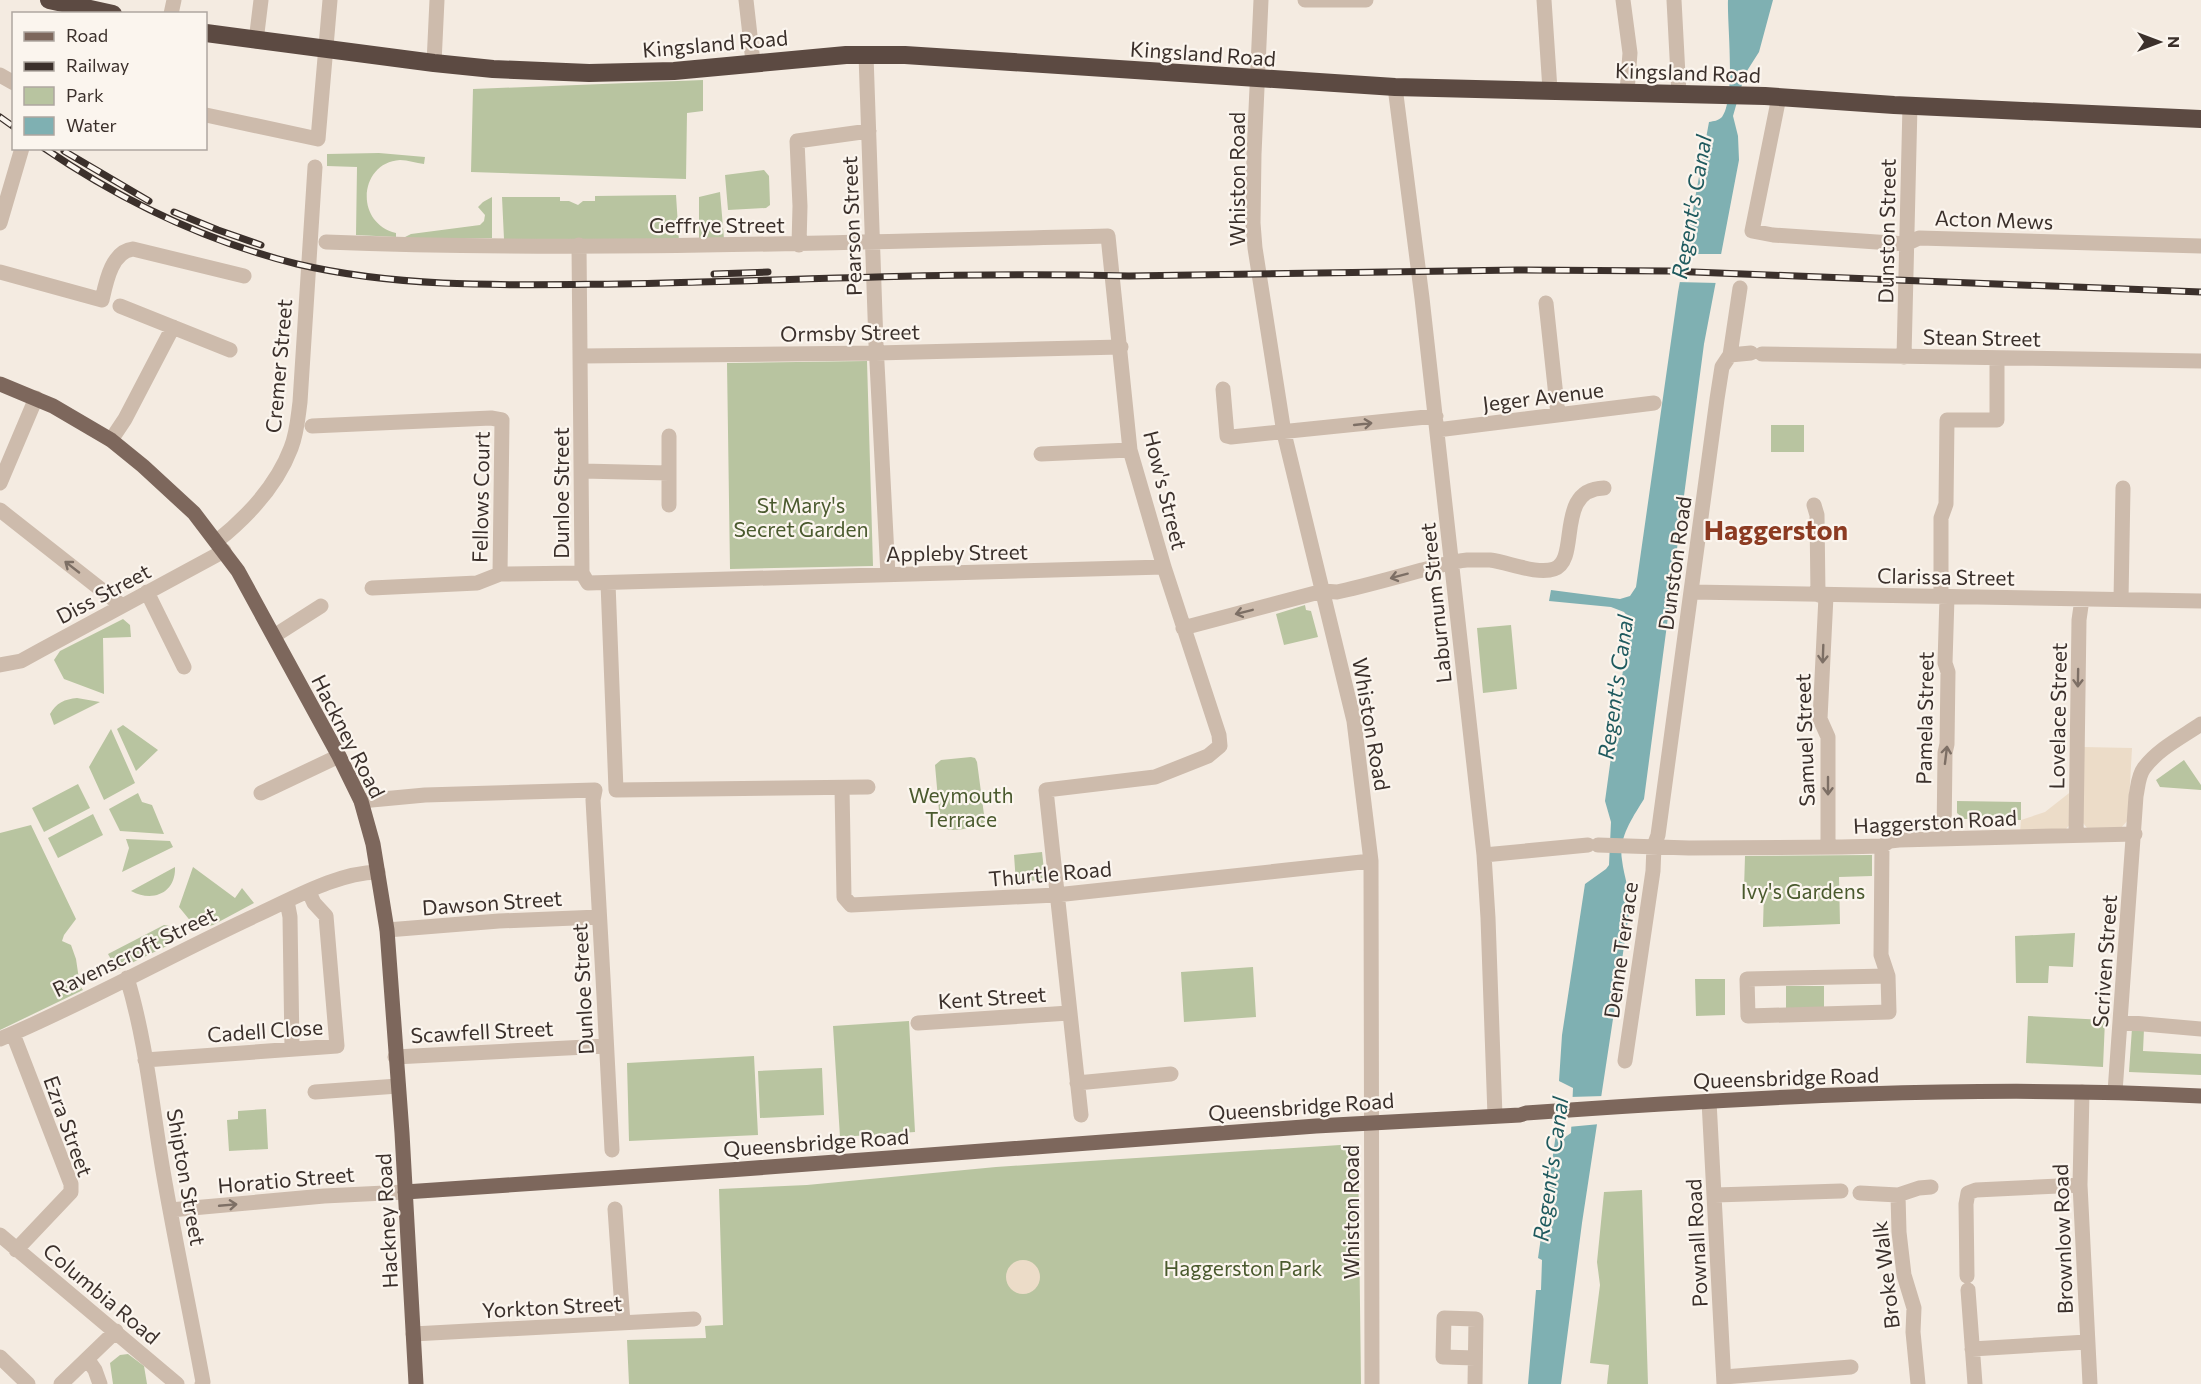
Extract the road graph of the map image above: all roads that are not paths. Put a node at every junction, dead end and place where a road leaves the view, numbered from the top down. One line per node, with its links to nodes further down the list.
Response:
1 (49, 0): 12 (highway)
2 (261, 0): 14 (street)
3 (330, 0): 15 (street)
4 (437, 0): 18 (street)
5 (746, 0): 17 (street)
6 (1261, 0): 19 (street, Whiston Road)
7 (1305, 0): 8 (street)
8 (1366, 0)
9 (1544, 0): 21 (street)
10 (1623, 0): 22 (street)
11 (1674, 0): 23 (street)
12 (107, 8)
13 (207, 33): 14 (highway, Kingsland Road)
14 (256, 41): 15 (highway, Kingsland Road)
15 (325, 49): 18 (highway, Kingsland Road); 26 (street)
16 (866, 55): 17 (highway, Kingsland Road); 19 (highway, Kingsland Road); 28 (street, Pearson Street)
17 (753, 62): 18 (highway, Kingsland Road)
18 (434, 63)
19 (1258, 79): 20 (highway, Kingsland Road); 60 (street, Whiston Road)
20 (1395, 87): 21 (highway, Kingsland Road); 58 (street, Laburnum Street)
21 (1550, 90): 22 (highway, Kingsland Road)
22 (1627, 92): 23 (highway, Kingsland Road)
23 (1678, 94): 24 (highway, Kingsland Road)
24 (1779, 97): 25 (highway, Kingsland Road); 36 (street, Acton Mews)
25 (1910, 105): 27 (highway, Kingsland Road); 36 (street, Dunston Street)
26 (207, 115)
27 (2201, 119)
28 (869, 131): 33 (street, Pearson Street); 35 (street)
29 (21, 150): 31 (street)
30 (315, 167): 73 (street, Cremer Street)
31 (0, 220)
32 (1108, 236): 33 (street, Geffrye Street); 45 (street, How's Street)
33 (872, 241): 35 (street, Geffrye Street); 47 (street, Pearson Street)
34 (326, 242): 37 (street, Geffrye Street)
35 (799, 244): 37 (street, Geffrye Street)
36 (1906, 244): 38 (street, Acton Mews); 50 (street, Dunston Street)
37 (579, 245): 49 (street, Dunloe Street)
38 (2201, 246)
39 (0, 272): 40 (street)
40 (244, 276)
41 (1740, 288): 48 (street, Dunston Road)
42 (1546, 303): 57 (street)
43 (120, 306): 44 (street)
44 (173, 327): 46 (street); 62 (street)
45 (1121, 347): 47 (street, Ormsby Street); 63 (street, How's Street)
46 (230, 350)
47 (876, 353): 49 (street, Ormsby Street); 78 (street, Pearson Street)
48 (1730, 355): 50 (street, Stean Street); 83 (street, Dunston Road)
49 (581, 356): 65 (street, Dunloe Street)
50 (1904, 357): 51 (street, Stean Street)
51 (1997, 358): 52 (street, Stean Street); 85 (street, Pamela Street)
52 (2201, 361)
53 (0, 384): 55 (main road, Hackney Road)
54 (1223, 389): 60 (street, Jeger Avenue)
55 (36, 398): 62 (main road, Hackney Road); 67 (street)
56 (1654, 403): 57 (street, Jeger Avenue)
57 (1558, 415): 58 (street, Jeger Avenue)
58 (1436, 423): 60 (street, Jeger Avenue, one-way to 58); 74 (street, Laburnum Street)
59 (312, 426): 77 (street, Fellows Court)
60 (1284, 433): 81 (street, Whiston Road)
61 (669, 436): 66 (street)
62 (111, 440): 73 (main road, Hackney Road)
63 (1130, 450): 64 (street); 75 (street, How's Street)
64 (1041, 454)
65 (582, 471): 66 (street); 76 (street, Dunloe Street)
66 (669, 473): 70 (street)
67 (0, 483)
68 (1604, 488): 74 (street)
69 (2123, 488): 87 (street)
70 (669, 505)
71 (1814, 505): 84 (street, Samuel Street)
72 (0, 510): 89 (street, one-way to 72)
73 (220, 546): 82 (street, Diss Street); 92 (main road, Hackney Road)
74 (1452, 562): 81 (street, one-way to 81); 108 (street, Laburnum Street)
75 (1164, 567): 78 (street, Appleby Street); 91 (street, How's Street)
76 (582, 573): 77 (street, Fellows Court); 79 (street, Dunloe Street)
77 (500, 574): 80 (street)
78 (888, 575): 79 (street, Appleby Street)
79 (609, 583): 98 (street)
80 (372, 588)
81 (1323, 591): 91 (street, one-way to 91); 109 (street, Whiston Road)
82 (147, 592): 89 (street, Diss Street); 94 (street)
83 (1691, 592): 84 (street, Clarissa Street); 105 (street, Dunston Road)
84 (1822, 595): 85 (street, Clarissa Street); 107 (street, Samuel Street, one-way to 107)
85 (1944, 597): 86 (street, Clarissa Street); 104 (street, Pamela Street, one-way to 85)
86 (2082, 599): 87 (street, Clarissa Street); 102 (street, Lovelace Street, one-way to 102)
87 (2121, 600): 88 (street, Clarissa Street)
88 (2201, 601)
89 (122, 606): 93 (street, Diss Street)
90 (321, 606): 92 (street)
91 (1183, 628): 99 (street, How's Street)
92 (274, 636): 96 (main road, Hackney Road)
93 (0, 665)
94 (184, 667)
95 (2201, 724): 103 (street)
96 (339, 756): 100 (street); 101 (main road, Hackney Road)
97 (868, 787): 98 (street)
98 (842, 788): 112 (street, Thurtle Road)
99 (1046, 790): 112 (street, Kent Street)
100 (261, 793)
101 (361, 801): 110 (main road, Hackney Road); 114 (street, Dunloe Street)
102 (2076, 834): 103 (street, Haggerston Road); 104 (street, Haggerston Road)
103 (2135, 834): 119 (street, Scriven Street)
104 (1944, 839): 106 (street, Haggerston Road)
105 (1654, 846): 107 (street, Haggerston Road); 108 (street, Haggerston Road); 127 (street, Denne Terrace)
106 (1882, 846): 107 (street, Haggerston Road); 116 (street)
107 (1828, 847)
108 (1484, 855): 137 (street, Laburnum Street)
109 (1371, 861): 112 (street, Thurtle Road); 138 (street, Whiston Road)
110 (378, 872): 111 (street, Ravenscroft Street); 115 (main road, Hackney Road)
111 (309, 892): 113 (street, Ravenscroft Street); 124 (street, Cadell Close)
112 (1056, 895): 118 (street, Kent Street)
113 (287, 901): 117 (street, Ravenscroft Street); 124 (street)
114 (600, 917): 115 (street, Dawson Street); 123 (street, Dunloe Street)
115 (387, 930): 125 (main road, Hackney Road)
116 (1888, 976): 116 (street)
117 (127, 978): 122 (street, Ravenscroft Street); 126 (street, Shipton Street)
118 (1069, 1013): 120 (street, Kent Street); 129 (street, Kent Street)
119 (2121, 1022): 121 (street); 133 (street, Scriven Street)
120 (918, 1023)
121 (2201, 1029)
122 (6, 1036): 150 (street, Ezra Street)
123 (606, 1046): 125 (street, Scawfell Street); 139 (street, Dunloe Street)
124 (292, 1048): 126 (street, Cadell Close)
125 (396, 1057): 130 (main road, Hackney Road)
126 (145, 1060): 148 (street, Shipton Street)
127 (1625, 1060)
128 (1171, 1074): 129 (street)
129 (1077, 1083): 136 (street, Kent Street)
130 (398, 1086): 131 (street); 143 (main road, Hackney Road)
131 (315, 1092)
132 (2082, 1092): 133 (main road, Queensbridge Road); 135 (main road, Queensbridge Road); 140 (street, Brownlow Road)
133 (2115, 1092): 134 (main road, Queensbridge Road)
134 (2201, 1096)
135 (1709, 1101): 137 (main road, Queensbridge Road); 145 (street, Pownall Road)
136 (1081, 1115)
137 (1496, 1116): 138 (main road, Queensbridge Road)
138 (1370, 1123): 143 (main road, Queensbridge Road); 168 (street, Whiston Road)
139 (612, 1150)
140 (2080, 1185): 155 (street, Brownlow Road); 156 (street)
141 (1931, 1187): 146 (street, Broke Walk)
142 (1841, 1191): 145 (street)
143 (405, 1192): 148 (street, Horatio Street, one-way to 143); 154 (main road, Hackney Road)
144 (1860, 1193): 146 (street)
145 (1714, 1195): 161 (street, Pownall Road)
146 (1898, 1196): 170 (street, Broke Walk)
147 (615, 1209): 152 (street)
148 (170, 1210): 166 (street, Shipton Street)
149 (0, 1235): 150 (street, Columbia Road)
150 (16, 1250): 153 (street, Columbia Road)
151 (694, 1319): 152 (street, Yorkton Street)
152 (623, 1323): 154 (street, Yorkton Street)
153 (116, 1331): 159 (street); 165 (street, Columbia Road)
154 (414, 1334): 167 (main road, Hackney Road)
155 (2087, 1342): 156 (street); 172 (street, Brownlow Road)
156 (1972, 1349): 171 (street)
157 (0, 1357): 162 (street)
158 (1475, 1358): 169 (street)
159 (88, 1360): 163 (street); 164 (street)
160 (1851, 1367): 161 (street)
161 (1724, 1381)
162 (28, 1384)
163 (61, 1384)
164 (100, 1384)
165 (177, 1384)
166 (202, 1384)
167 (416, 1384)
168 (1372, 1384)
169 (1475, 1384)
170 (1918, 1384)
171 (1975, 1384)
172 (2090, 1384)

